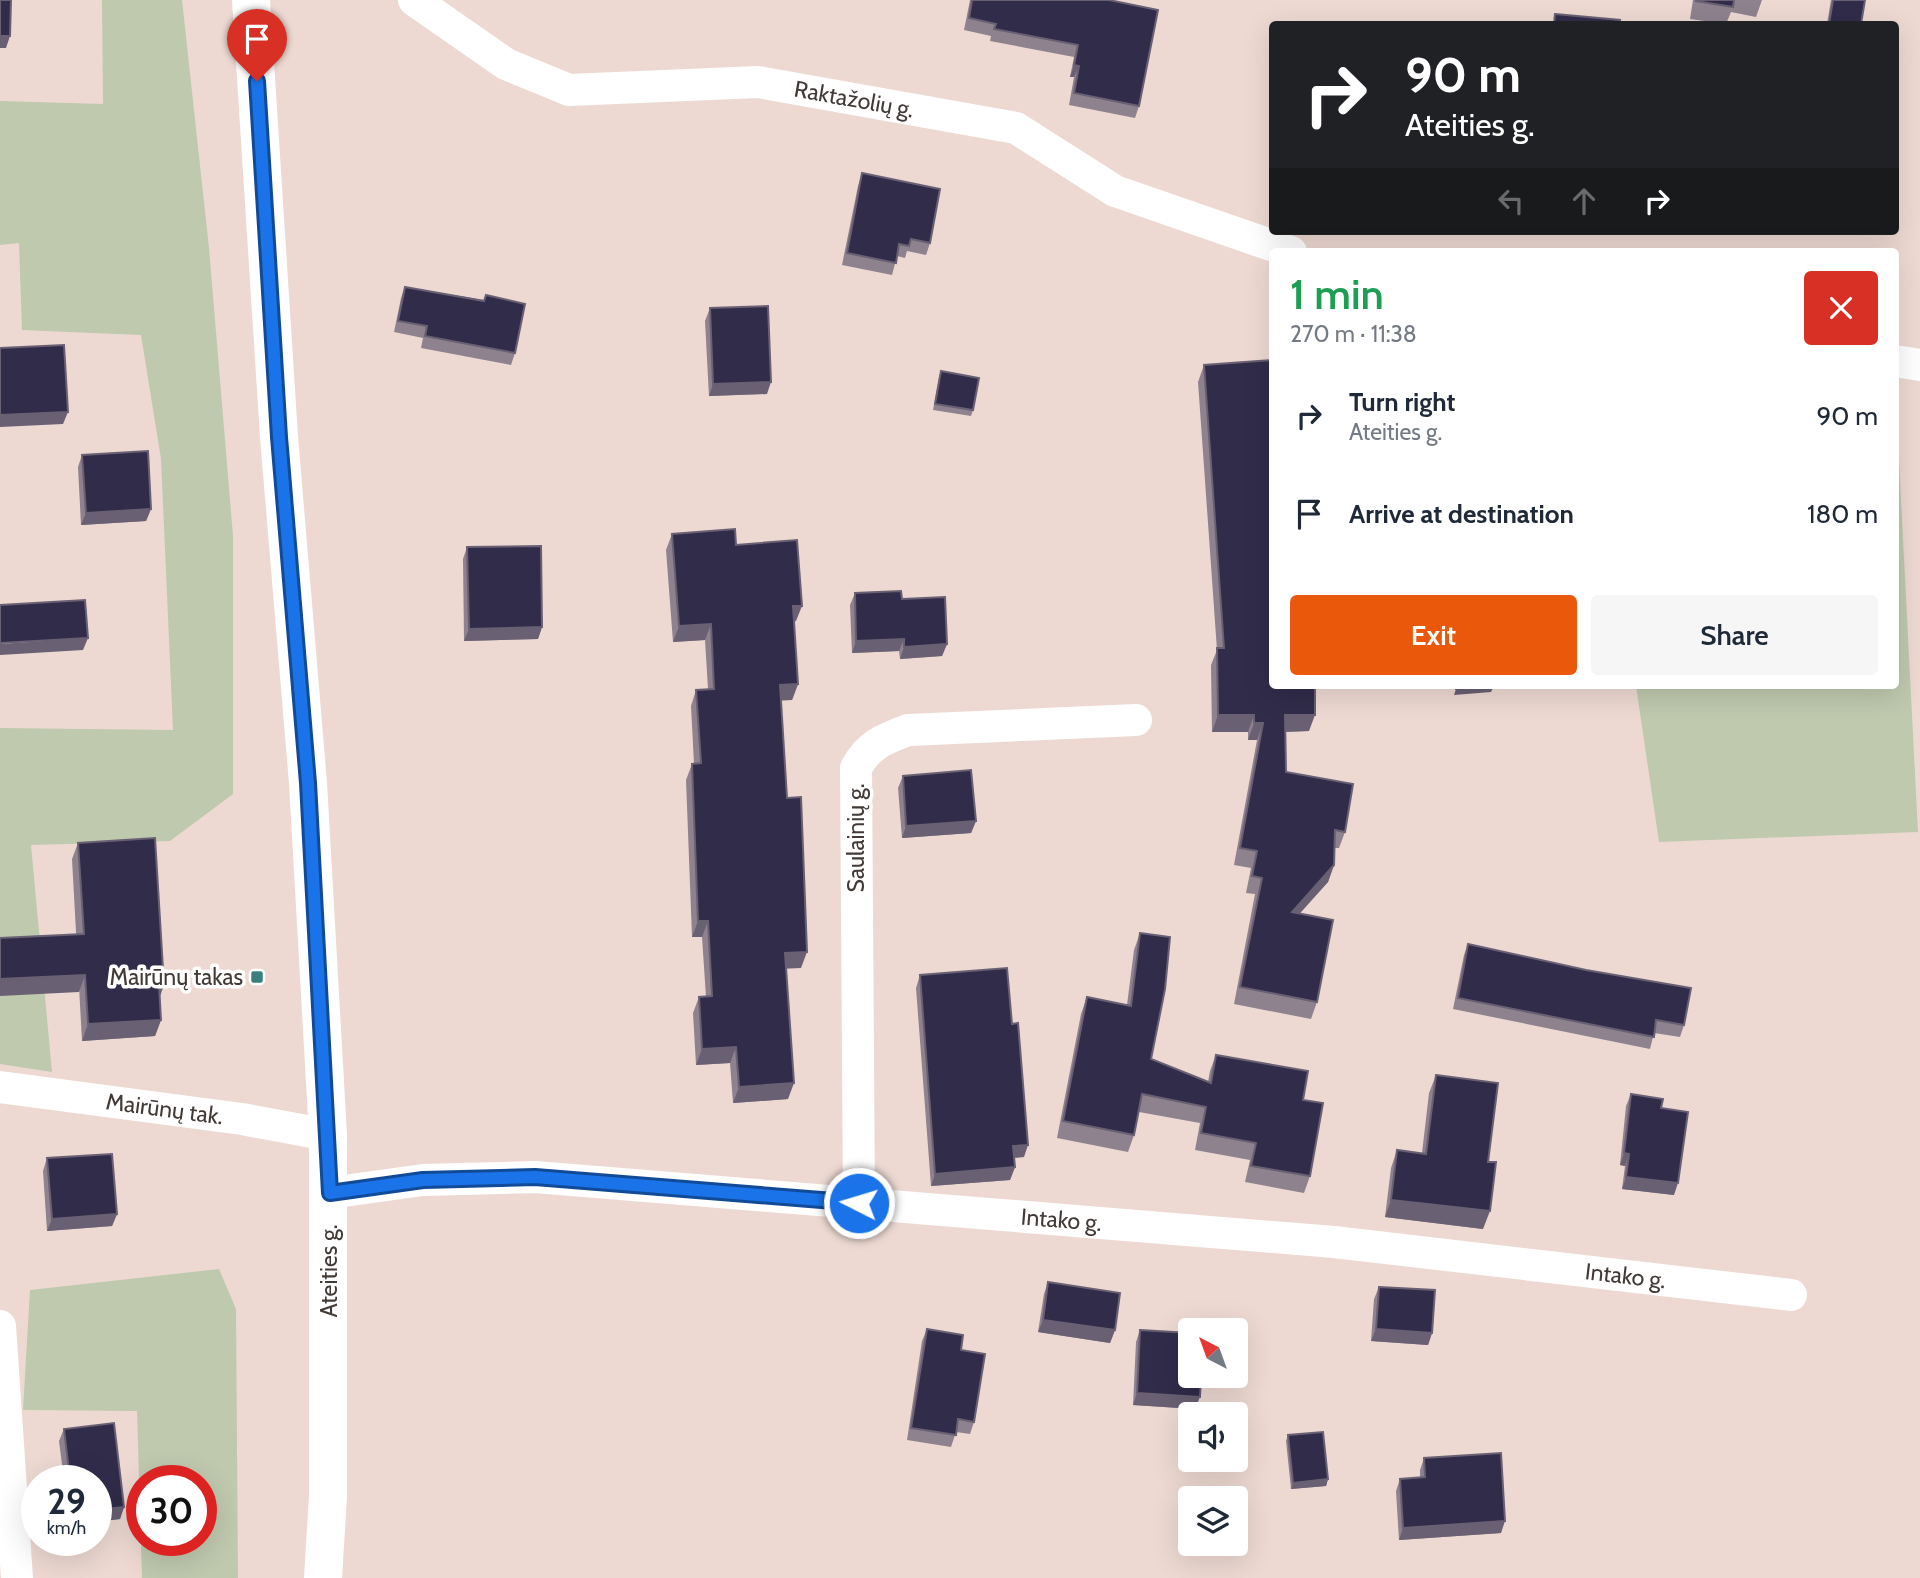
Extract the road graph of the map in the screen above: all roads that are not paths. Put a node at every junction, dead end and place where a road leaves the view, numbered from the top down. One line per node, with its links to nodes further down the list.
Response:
1 (251, 0): 8 (street, Ateities g.)
2 (414, 0): 3 (street, Raktažolių g.)
3 (1279, 248)
4 (1899, 362): 5 (street)
5 (1920, 365)
6 (1136, 720): 10 (street, Saulainių g.)
7 (0, 1087): 8 (street, Mairūnų tak.)
8 (328, 1135): 9 (street, Ateities g.)
9 (330, 1193): 10 (street, Intako g.); 14 (street, Ateities g.)
10 (859, 1203): 11 (street, Intako g.)
11 (1791, 1295)
12 (0, 1326): 13 (street)
13 (17, 1578)
14 (323, 1578)

